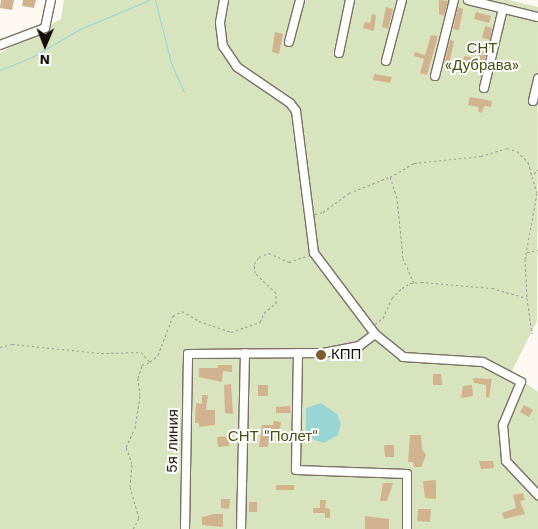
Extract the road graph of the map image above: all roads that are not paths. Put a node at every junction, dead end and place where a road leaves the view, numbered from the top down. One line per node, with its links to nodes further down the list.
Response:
1 (51, 0): 11 (street)
2 (224, 0): 18 (street)
3 (300, 0): 10 (street)
4 (350, 0): 12 (street)
5 (402, 0): 13 (street)
6 (454, 0): 14 (street)
7 (468, 0): 8 (street)
8 (503, 8): 9 (street); 16 (street)
9 (538, 17)
10 (289, 42)
11 (0, 45)
12 (339, 53)
13 (386, 61)
14 (435, 76)
15 (538, 79): 17 (street)
16 (484, 88)
17 (533, 101)
18 (376, 334): 20 (street); 21 (street)
19 (245, 353): 20 (street); 22 (street, 5я линия); 23 (street)
20 (298, 353): 24 (street)
21 (538, 495)
22 (185, 529)
23 (241, 529)
24 (407, 529)

